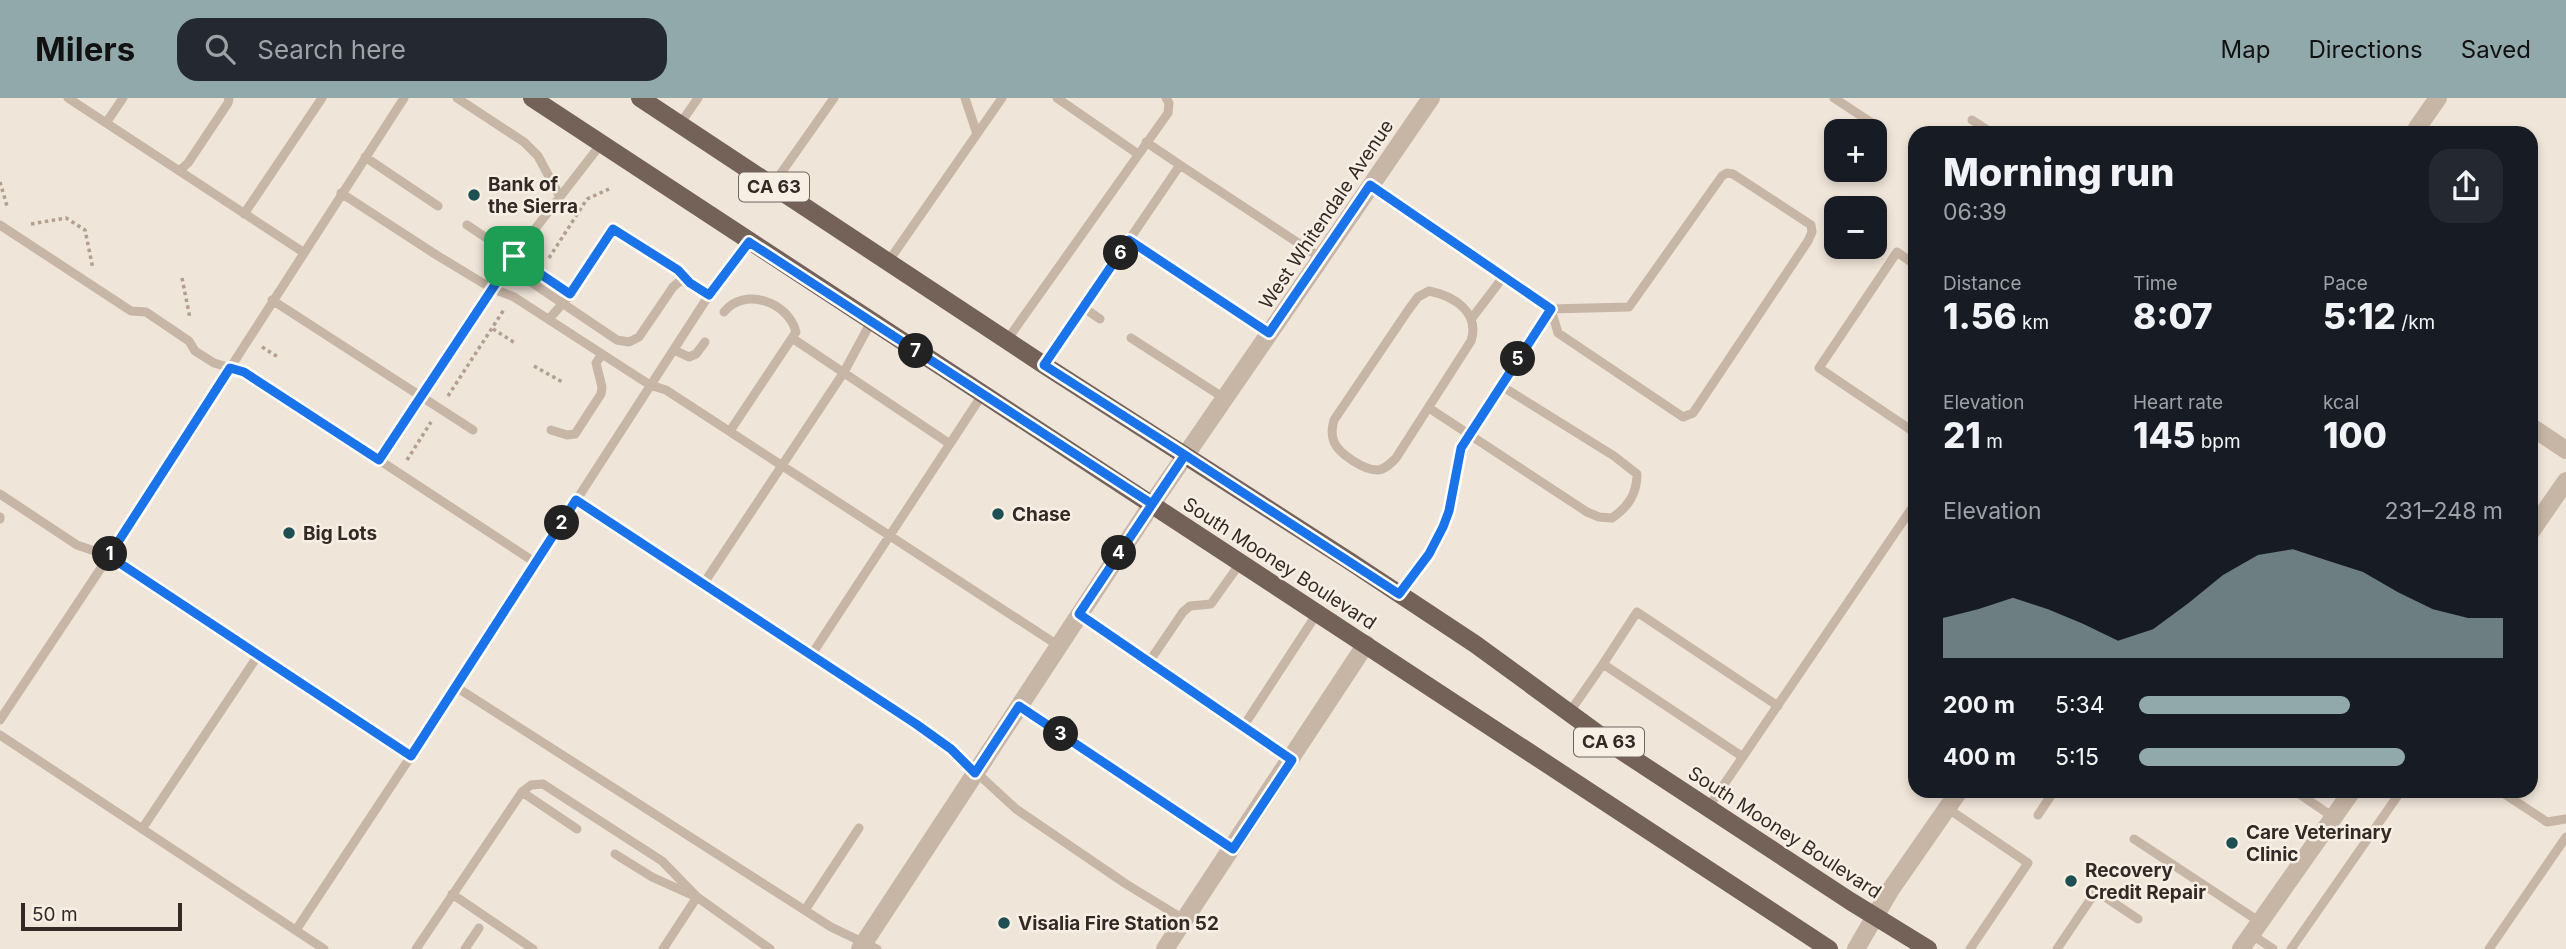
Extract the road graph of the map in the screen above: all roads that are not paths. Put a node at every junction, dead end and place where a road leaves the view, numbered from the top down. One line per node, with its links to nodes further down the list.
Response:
1 (68, 98): 20 (lane)
2 (123, 98): 20 (lane)
3 (229, 98): 30 (lane)
4 (322, 98): 36 (lane)
5 (404, 98): 28 (lane)
6 (457, 98): 34 (lane)
7 (532, 98): 26 (main road, South Mooney Boulevard / CA 63)
8 (640, 98): 21 (main road, South Mooney Boulevard / CA 63)
9 (698, 98): 21 (lane)
10 (834, 98): 32 (lane)
11 (965, 98): 24 (lane)
12 (1002, 98): 24 (lane)
13 (1057, 98): 27 (lane)
14 (1166, 98): 25 (lane)
15 (1431, 98): 31 (street, West Whitendale Avenue)
16 (1834, 98): 18 (lane)
17 (2438, 98): 23 (street)
18 (1866, 119)
19 (1972, 120): 22 (lane)
20 (106, 123): 30 (lane)
21 (680, 124): 32 (main road, South Mooney Boulevard / CA 63)
22 (1981, 126)
23 (2418, 126)
24 (977, 134): 45 (lane)
25 (1146, 142): 27 (lane); 29 (lane)
26 (601, 144): 34 (lane); 40 (main road, South Mooney Boulevard / CA 63)
27 (1138, 154): 63 (lane)
28 (365, 157): 33 (lane); 35 (lane)
29 (1180, 165): 39 (lane); 43 (lane)
30 (179, 171): 36 (lane)
31 (1370, 185): 43 (street, West Whitendale Avenue); 46 (lane)
32 (772, 186): 45 (main road, South Mooney Boulevard / CA 63)
33 (341, 193): 41 (lane); 48 (lane)
34 (559, 197): 42 (lane)
35 (439, 206)
36 (244, 214): 41 (lane)
37 (0, 225): 68 (lane)
38 (467, 225): 42 (lane)
39 (1129, 240): 53 (lane); 60 (lane)
40 (749, 242): 50 (lane); 59 (main road, South Mooney Boulevard / CA 63)
41 (303, 252): 51 (lane)
42 (514, 256): 48 (lane); 49 (lane); 52 (lane)
43 (1321, 258): 60 (street, West Whitendale Avenue)
44 (1908, 260): 76 (lane)
45 (888, 262): 63 (main road, South Mooney Boulevard / CA 63)
46 (1504, 276): 54 (lane); 56 (lane)
47 (690, 283): 49 (lane); 50 (lane); 52 (lane)
48 (491, 288): 57 (lane); 73 (lane)
49 (570, 294): 52 (lane)
50 (709, 295): 65 (lane)
51 (272, 300): 68 (lane); 73 (lane)
52 (562, 303): 57 (lane)
53 (1084, 308): 58 (lane); 67 (lane)
54 (1551, 309): 54 (lane); 71 (lane)
55 (724, 312): 61 (lane)
56 (1472, 318): 75 (lane); 75 (lane)
57 (549, 319): 66 (lane)
58 (1100, 319)
59 (871, 322): 69 (lane); 72 (main road, South Mooney Boulevard / CA 63)
60 (1269, 333): 74 (street, West Whitendale Avenue)
61 (792, 338): 69 (lane); 79 (lane)
62 (1131, 338): 74 (lane)
63 (1007, 340): 67 (main road, South Mooney Boulevard / CA 63)
64 (705, 342): 65 (lane)
65 (674, 350): 70 (lane)
66 (602, 354): 70 (lane); 78 (lane)
67 (1044, 365): 84 (main road, South Mooney Boulevard / CA 63)
68 (230, 368): 85 (lane); 94 (lane)
69 (844, 372): 82 (lane); 86 (lane)
70 (650, 385): 79 (lane); 89 (lane)
71 (1500, 385): 81 (lane); 81 (lane)
72 (982, 394): 82 (lane); 90 (main road, South Mooney Boulevard / CA 63)
73 (421, 397): 77 (lane); 85 (lane)
74 (1224, 398): 84 (street, West Whitendale Avenue)
75 (1429, 408): 81 (lane)
76 (1908, 428)
77 (474, 430)
78 (551, 430)
79 (730, 431): 86 (lane)
80 (2538, 431): 83 (street)
81 (1469, 434): 98 (lane)
82 (950, 444): 93 (lane)
83 (2566, 450)
84 (1185, 455): 90 (street, West Whitendale Avenue); 98 (main road, South Mooney Boulevard / CA 63)
85 (379, 460): 96 (lane)
86 (782, 465): 93 (lane); 97 (lane)
87 (2566, 481): 92 (street)
88 (0, 494): 94 (lane)
89 (576, 500): 96 (lane); 97 (lane)
90 (1152, 504): 95 (main road, South Mooney Boulevard / CA 63); 100 (street, West Whitendale Avenue)
91 (1908, 514): 109 (lane)
92 (2538, 521)
93 (890, 535): 102 (lane); 104 (lane)
94 (109, 556): 103 (lane); 111 (lane)
95 (1241, 562): 99 (main road, South Mooney Boulevard / CA 63); 105 (lane)
96 (536, 563): 107 (lane)
97 (704, 583): 104 (lane)
98 (1399, 594): 110 (main road, South Mooney Boulevard / CA 63)
99 (1318, 612): 101 (main road, South Mooney Boulevard / CA 63); 112 (lane)
100 (1079, 614): 102 (street, West Whitendale Avenue); 105 (lane)
101 (1366, 644): 116 (street); 154 (main road, South Mooney Boulevard / CA 63)
102 (1059, 646): 108 (street, West Whitendale Avenue)
103 (259, 654): 114 (lane); 131 (lane)
104 (812, 654): 117 (lane)
105 (1149, 662): 112 (lane)
106 (1603, 664): 109 (lane); 110 (lane); 115 (lane)
107 (456, 687): 114 (lane); 139 (lane)
108 (1019, 706): 117 (street, West Whitendale Avenue); 135 (lane)
109 (1778, 706): 115 (lane)
110 (1569, 713): 125 (main road, South Mooney Boulevard / CA 63)
111 (0, 720)
112 (1243, 727): 116 (lane)
113 (0, 735): 131 (lane)
114 (411, 756): 145 (lane)
115 (1743, 757): 125 (lane)
116 (1292, 760): 135 (street)
117 (975, 773): 141 (lane); 146 (street, West Whitendale Avenue)
118 (522, 792): 132 (lane); 137 (lane); 138 (lane)
119 (1954, 798): 126 (street)
120 (2049, 798): 127 (lane)
121 (2305, 798): 128 (lane)
122 (2347, 798): 128 (street)
123 (2396, 798): 161 (lane)
124 (2511, 798): 129 (lane)
125 (1708, 808): 140 (main road, South Mooney Boulevard / CA 63)
126 (1947, 808): 140 (street); 157 (lane)
127 (2038, 815)
128 (2333, 817): 144 (street)
129 (2566, 819)
130 (859, 828): 139 (lane)
131 (142, 829): 145 (lane)
132 (577, 829)
133 (2566, 837): 162 (lane)
134 (2134, 839): 144 (lane)
135 (1233, 849): 141 (street)
136 (615, 854): 138 (lane)
137 (452, 894): 148 (lane); 150 (lane)
138 (697, 897): 151 (lane); 152 (lane)
139 (805, 910): 146 (lane)
140 (1875, 916): 155 (street); 156 (main road, South Mooney Boulevard / CA 63)
141 (1185, 919): 153 (street)
142 (2138, 919): 158 (lane)
143 (480, 928): 149 (lane)
144 (2256, 928): 159 (street); 160 (lane)
145 (296, 930): 147 (lane)
146 (867, 947)
147 (324, 949)
148 (416, 949)
149 (465, 949)
150 (533, 949)
151 (663, 949)
152 (770, 949)
153 (1166, 949)
154 (1829, 949)
155 (1856, 949)
156 (1928, 949)
157 (1970, 949)
158 (2057, 949)
159 (2241, 949)
160 (2273, 949)
161 (2291, 949)
162 (2490, 949)

